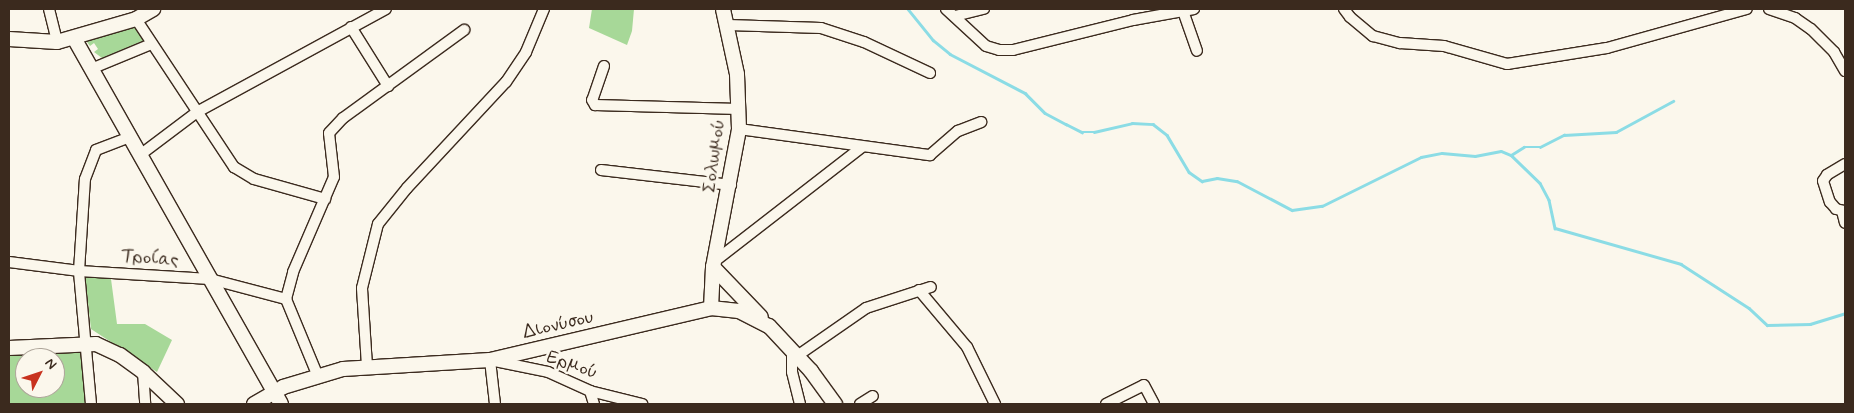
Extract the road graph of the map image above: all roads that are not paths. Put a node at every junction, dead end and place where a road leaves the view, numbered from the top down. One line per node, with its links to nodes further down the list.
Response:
1 (49, 9): 20 (street)
2 (154, 9): 14 (street)
3 (386, 9): 16 (street)
4 (544, 9): 54 (street)
5 (723, 9): 15 (street, Σολωμού)
6 (946, 9): 13 (street)
7 (984, 9): 13 (street)
8 (1194, 9): 12 (street)
9 (1344, 9): 10 (street)
10 (1748, 9)
11 (1769, 9): 25 (street)
12 (1183, 11): 13 (street); 22 (street)
13 (954, 16)
14 (136, 20): 18 (street); 21 (street)
15 (728, 25): 26 (street); 28 (street, Σολωμού)
16 (352, 27): 27 (street); 29 (street)
17 (464, 30): 27 (street)
18 (74, 38): 20 (street); 24 (street)
19 (9, 39): 20 (street)
20 (57, 42)
21 (151, 44): 24 (street); 29 (street)
22 (1197, 51)
23 (604, 66): 28 (street)
24 (91, 69): 32 (street)
25 (1845, 71)
26 (930, 73)
27 (388, 86): 38 (street)
28 (739, 109): 31 (street, Σολωμού)
29 (197, 112): 34 (street); 38 (street)
30 (981, 122): 33 (street)
31 (739, 129): 33 (street); 37 (street, Σολωμού)
32 (130, 137): 34 (street); 43 (street)
33 (862, 146): 42 (street)
34 (140, 155): 44 (street)
35 (1845, 164): 39 (street)
36 (601, 170): 37 (street)
37 (731, 184): 42 (street, Σολωμού)
38 (325, 198): 47 (street)
39 (1844, 211): 40 (street)
40 (1845, 223)
41 (9, 262): 43 (street, Τροίας)
42 (714, 264): 48 (street, Σολωμού); 49 (street)
43 (79, 271): 44 (street, Τροίας); 50 (street)
44 (210, 279): 47 (street, Τροίας); 58 (street)
45 (931, 287): 46 (street)
46 (919, 290): 52 (street); 71 (street)
47 (286, 299): 56 (street)
48 (711, 308): 49 (street, Διονύσου); 53 (street, Διονύσου)
49 (769, 326): 52 (street, Διονύσου)
50 (87, 343): 51 (street); 55 (street); 60 (street)
51 (9, 348)
52 (795, 353): 68 (street); 69 (street, Διονύσου)
53 (490, 360): 54 (street, Διονύσου); 57 (street, Ερμού); 65 (street)
54 (367, 366): 56 (street, Διονύσου)
55 (143, 372): 61 (street); 62 (street)
56 (317, 374): 58 (street, Διονύσου)
57 (590, 391): 66 (street); 67 (street, Ερμού)
58 (274, 392): 63 (street, Διονύσου); 64 (street)
59 (873, 396): 70 (street)
60 (91, 404)
61 (145, 404)
62 (177, 404)
63 (254, 404)
64 (281, 404)
65 (495, 404)
66 (594, 404)
67 (642, 404)
68 (800, 404)
69 (835, 404)
70 (860, 404)
71 (995, 404)
72 (1106, 404): 73 (street)
73 (1154, 404)

